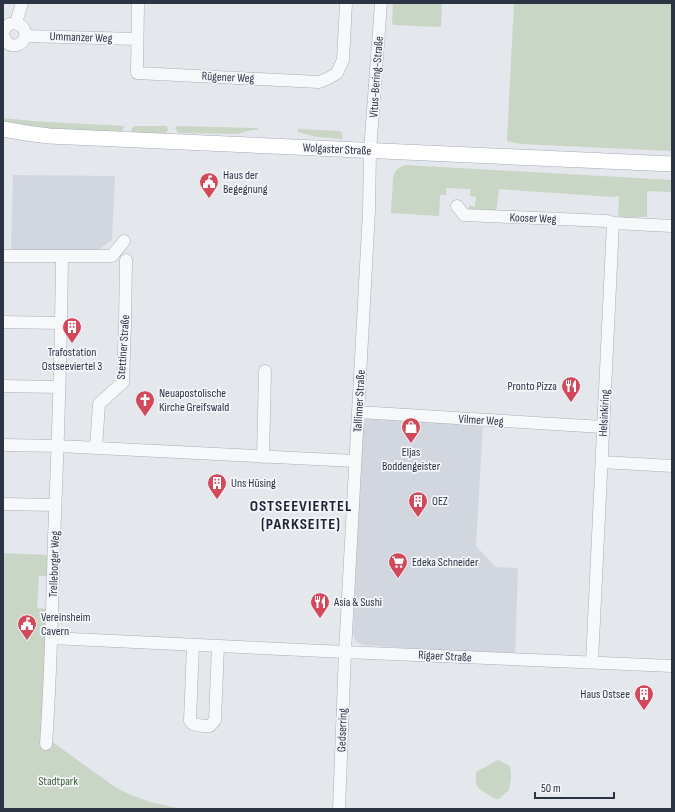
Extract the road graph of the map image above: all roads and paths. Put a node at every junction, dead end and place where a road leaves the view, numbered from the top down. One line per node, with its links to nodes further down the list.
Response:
1 (22, 3): 5 (street)
2 (138, 3): 8 (street)
3 (346, 3): 8 (street, Rügener Weg)
4 (381, 3): 10 (street, Vitus-Bering-Straße)
5 (16, 23): 6 (street); 7 (street)
6 (3, 35): 7 (street)
7 (25, 36): 8 (street, Ummanzer Weg)
8 (137, 39)
9 (3, 129): 10 (main road, Wolgaster Straße)
10 (370, 151): 11 (main road, Wolgaster Straße); 24 (street, Tallinner Straße)
11 (672, 164)
12 (457, 206): 13 (street, Kooser Weg)
13 (613, 223): 14 (street); 25 (street, Helsinkiring)
14 (672, 226)
15 (124, 241): 17 (street)
16 (3, 256): 17 (street)
17 (62, 256): 20 (street, Trelleborger Weg)
18 (126, 260): 28 (street, Stettiner Straße)
19 (3, 322): 20 (street)
20 (61, 323): 23 (street, Trelleborger Weg)
21 (265, 371): 29 (street)
22 (3, 386): 23 (street)
23 (59, 387): 27 (street, Trelleborger Weg)
24 (358, 412): 25 (street, Vilmer Weg); 30 (street, Tallinner Straße)
25 (603, 427): 31 (street, Helsinkiring)
26 (3, 445): 27 (street)
27 (58, 446): 28 (street); 34 (street, Trelleborger Weg)
28 (96, 448): 29 (street)
29 (263, 457): 30 (street)
30 (355, 461): 38 (street, Tallinner Straße)
31 (602, 462): 32 (street); 39 (street, Helsinkiring)
32 (672, 466)
33 (3, 504): 34 (street)
34 (56, 505): 35 (street, Trelleborger Weg)
35 (52, 638): 36 (street, Rigaer Straße); 41 (street, Trelleborger Weg)
36 (193, 645): 37 (street, Rigaer Straße); 37 (street)
37 (218, 646): 38 (street, Rigaer Straße)
38 (346, 652): 39 (street, Rigaer Straße); 42 (street, Gedserring)
39 (592, 662): 40 (street, Rigaer Straße)
40 (672, 666)
41 (46, 744)
42 (339, 809)

